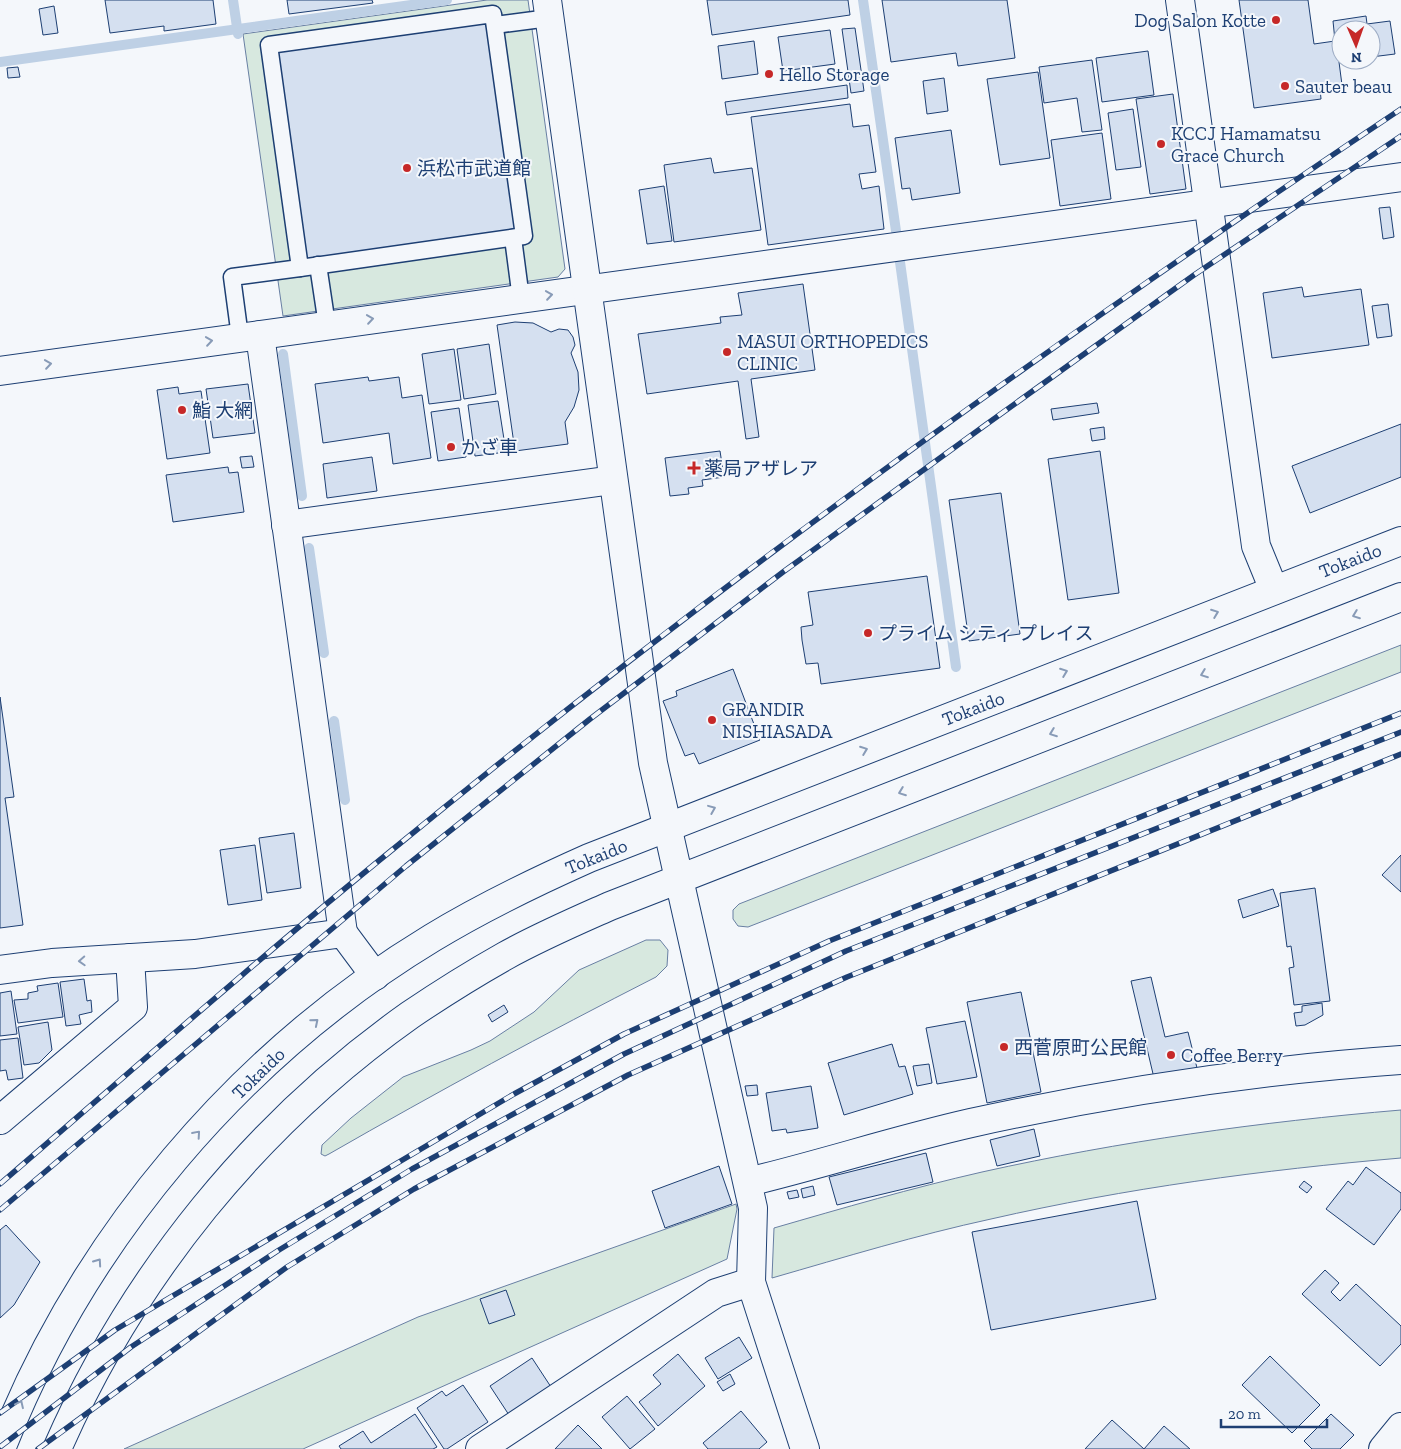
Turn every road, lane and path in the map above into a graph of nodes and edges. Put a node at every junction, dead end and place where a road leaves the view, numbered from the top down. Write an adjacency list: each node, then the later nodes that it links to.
1 (1180, 0): 5 (main road)
2 (548, 9): 3 (lane); 9 (main road)
3 (495, 26): 6 (lane); 8 (lane)
4 (1401, 177): 5 (main road)
5 (1208, 204): 9 (main road); 17 (main road)
6 (513, 238): 7 (lane); 10 (lane)
7 (318, 265): 8 (lane); 11 (lane)
8 (300, 268): 12 (lane)
9 (587, 289): 10 (main road, one-way to 9); 14 (main road)
10 (521, 299): 11 (main road, one-way to 10)
11 (327, 325): 12 (main road)
12 (250, 336): 13 (main road, one-way to 12); 15 (main road)
13 (0, 371)
14 (613, 480): 15 (main road); 19 (main road)
15 (286, 525): 21 (main road)
16 (1401, 540): 17 (main road, Tokaido)
17 (1274, 590): 19 (main road, Tokaido, one-way to 17)
18 (1401, 597): 20 (main road, one-way to 20)
19 (667, 827): 20 (main road); 24 (main road, Tokaido)
20 (679, 879): 27 (main road); 31 (main road)
21 (343, 933): 22 (main road); 24 (main road)
22 (130, 958): 23 (main road, one-way to 23); 26 (main road)
23 (0, 970)
24 (375, 976): 30 (main road, Tokaido, one-way to 24)
25 (1401, 1060): 27 (main road)
26 (0, 1120)
27 (748, 1182): 28 (main road)
28 (751, 1282): 32 (main road); 33 (main road)
29 (1401, 1427): 34 (main road)
30 (1, 1449)
31 (57, 1449)
32 (480, 1449)
33 (805, 1449)
34 (1383, 1449)

